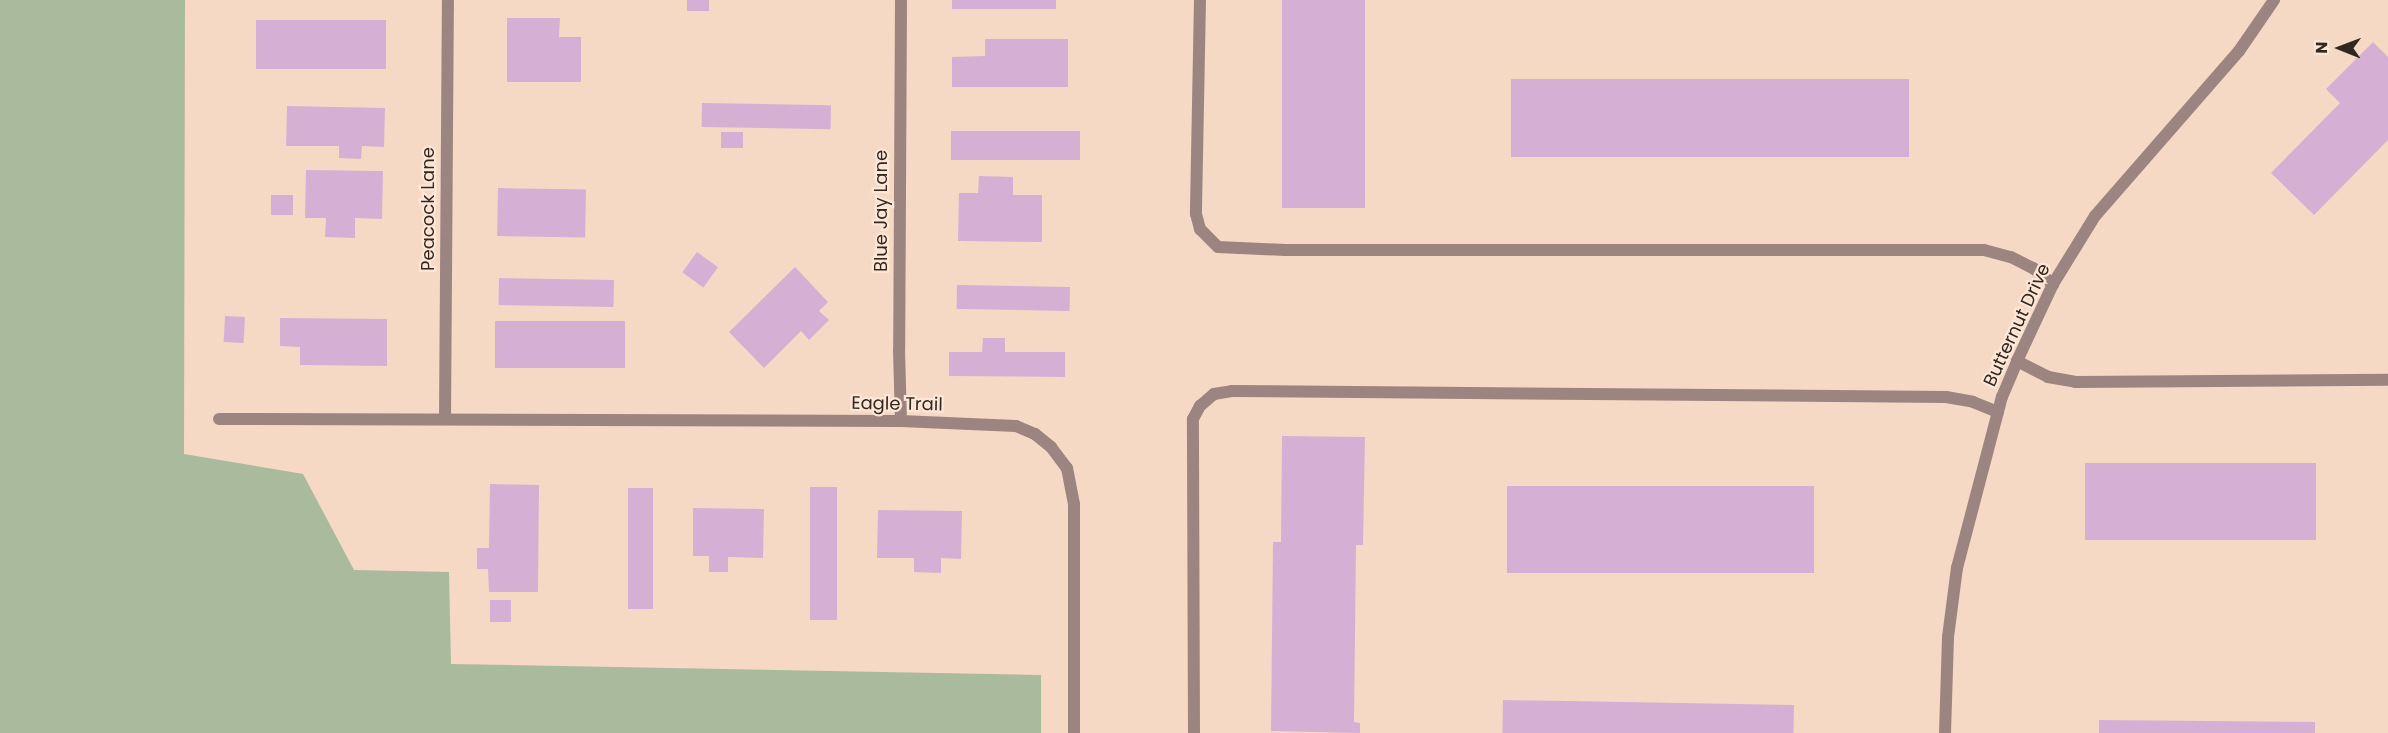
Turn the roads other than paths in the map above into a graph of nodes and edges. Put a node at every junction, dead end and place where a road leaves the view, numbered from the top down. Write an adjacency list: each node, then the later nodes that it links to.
1 (448, 0): 10 (street, Peacock Lane)
2 (901, 0): 11 (street, Blue Jay Lane)
3 (1200, 0): 5 (street)
4 (2274, 0): 5 (street, Butternut Drive)
5 (2053, 284): 6 (street, Butternut Drive)
6 (2017, 361): 7 (street); 8 (street, Butternut Drive)
7 (2388, 380)
8 (1998, 412): 13 (street); 14 (street, Butternut Drive)
9 (219, 419): 10 (street, Eagle Trail)
10 (445, 419): 11 (street, Eagle Trail)
11 (901, 421): 12 (street, Eagle Trail)
12 (1074, 733)
13 (1194, 733)
14 (1945, 733)

